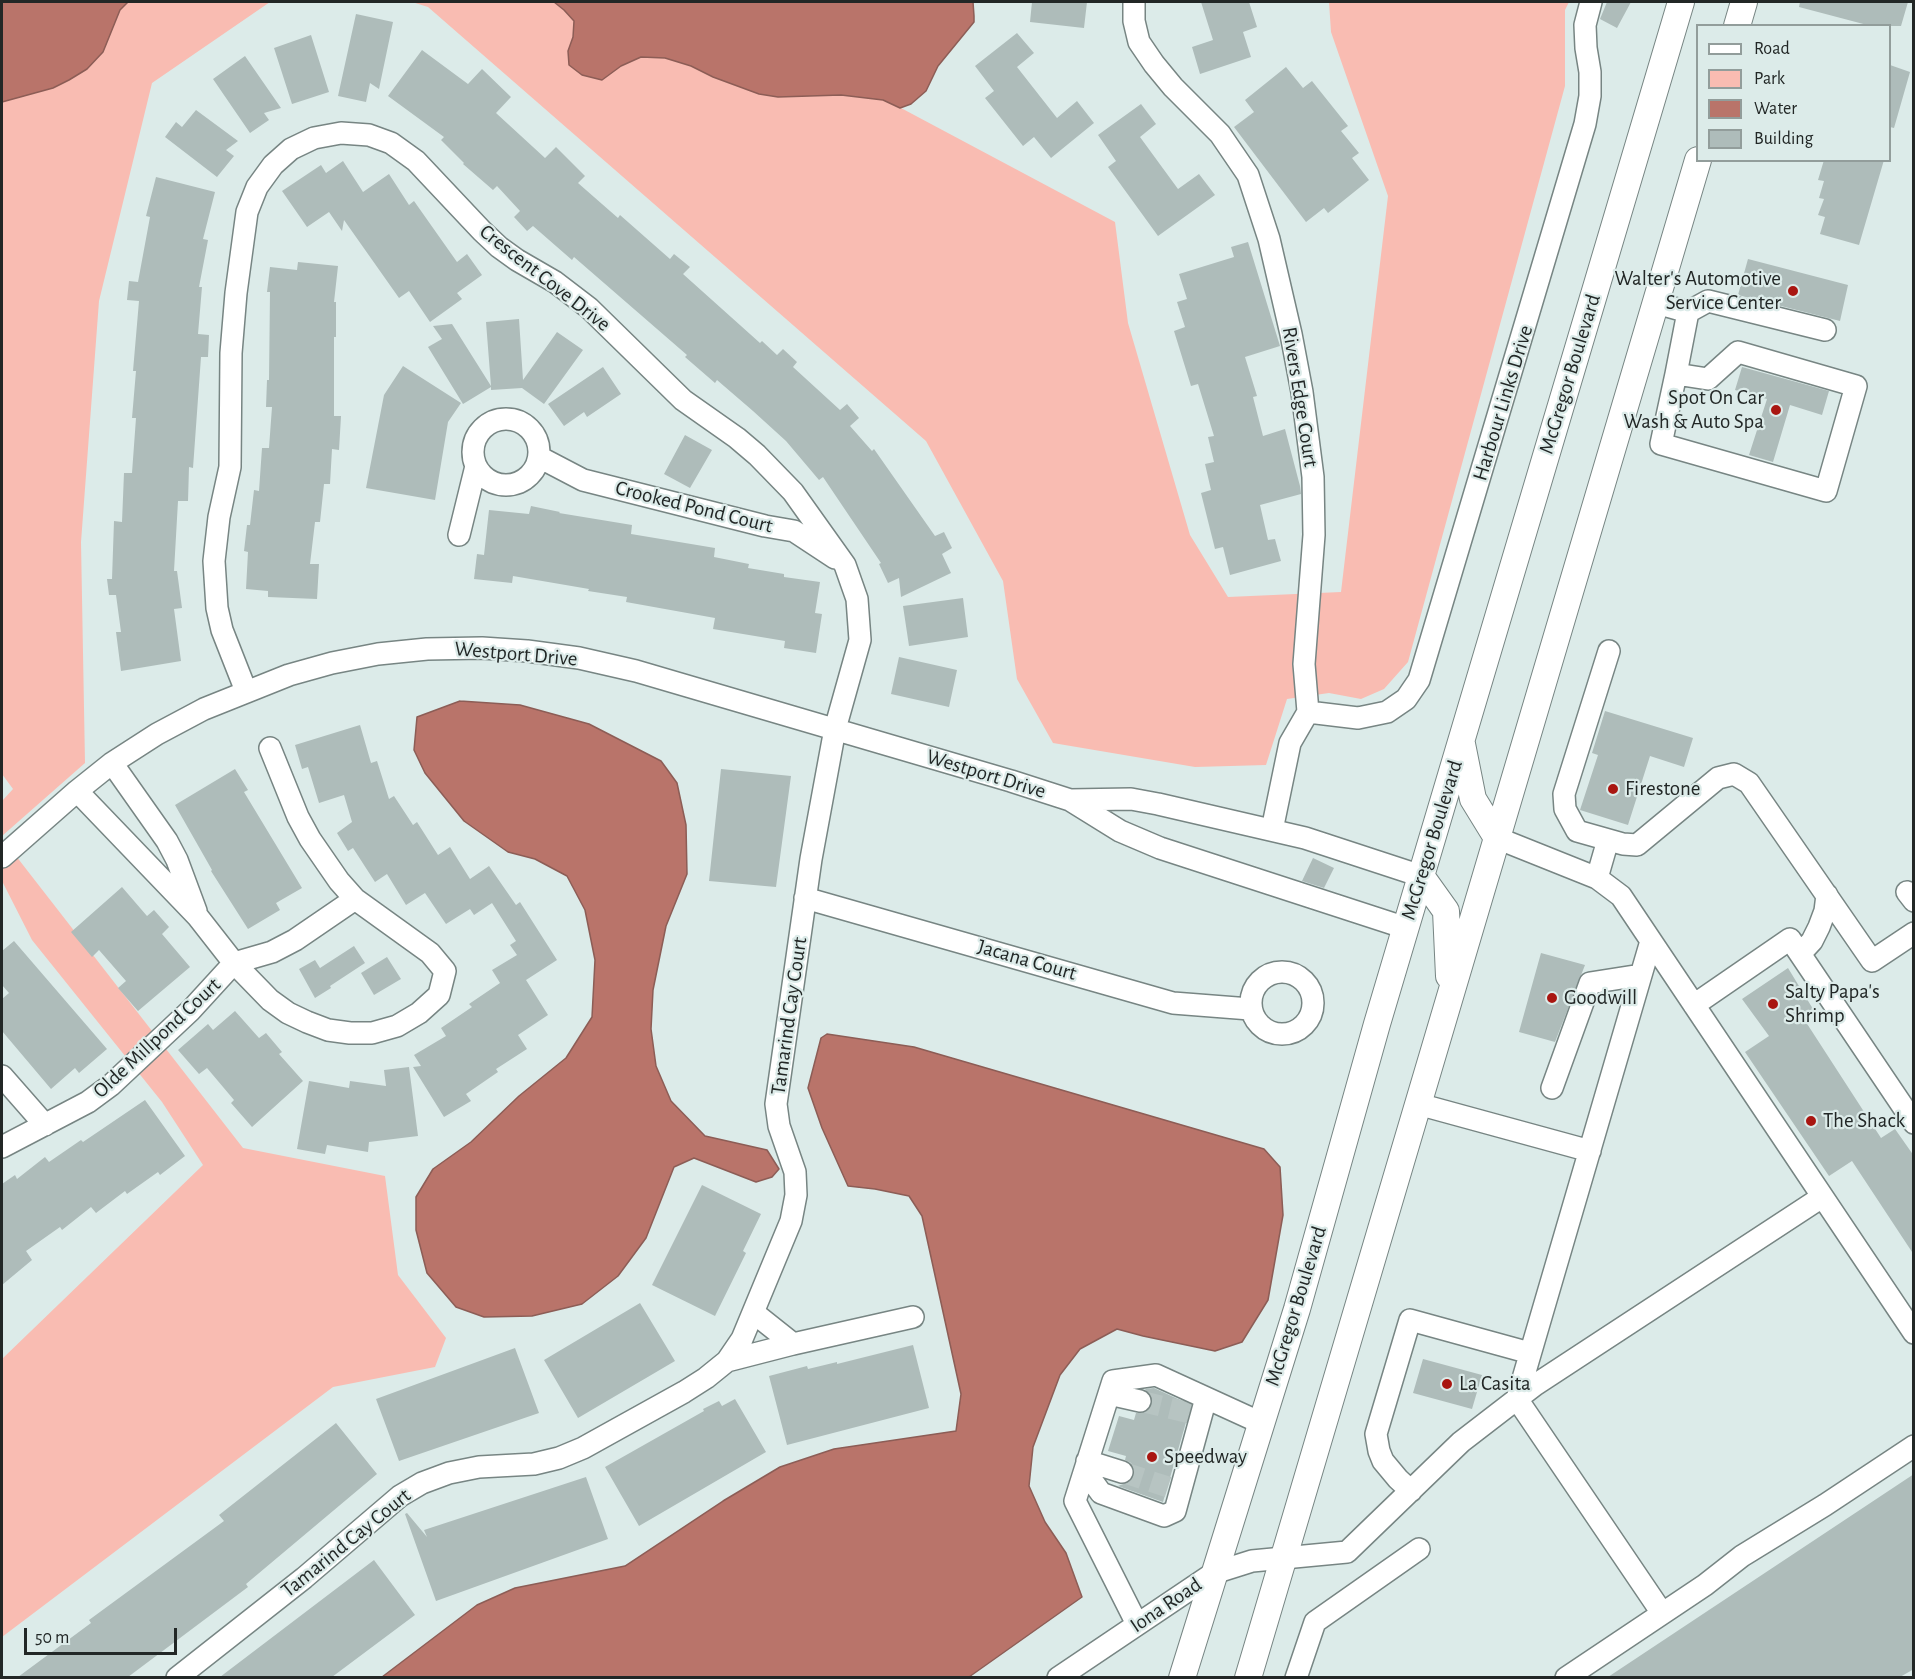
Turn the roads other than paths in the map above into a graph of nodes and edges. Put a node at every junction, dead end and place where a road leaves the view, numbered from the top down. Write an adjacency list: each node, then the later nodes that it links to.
1 (1134, 2): 17 (street, Rivers Edge Court)
2 (1591, 2): 17 (street, Harbour Links Drive)
3 (1681, 2): 19 (main road, McGregor Boulevard)
4 (1744, 2): 5 (main road)
5 (1738, 24)
6 (1697, 162): 7 (main road)
7 (1656, 303): 8 (street); 25 (main road)
8 (1688, 312): 9 (street); 10 (street)
9 (1825, 330)
10 (1676, 374): 10 (street)
11 (539, 457): 12 (street); 12 (street); 14 (street, Crooked Pond Court)
12 (476, 466): 13 (street)
13 (459, 534)
14 (845, 565): 16 (street, Crescent Cove Drive); 18 (street, Crescent Cove Drive)
15 (1610, 651): 26 (street)
16 (246, 691): 18 (street, Westport Drive); 21 (street, Westport Drive)
17 (1308, 712): 24 (street)
18 (835, 729): 23 (street, Westport Drive); 31 (street, Tamarind Cay Court)
19 (1462, 741): 25 (main road); 28 (main road, McGregor Boulevard)
20 (270, 748): 32 (street, Olde Millpond Court)
21 (112, 763): 22 (street, Westport Drive); 33 (street, Olde Millpond Court)
22 (77, 790): 27 (street, Westport Drive); 33 (street, Olde Millpond Court)
23 (1070, 800): 24 (street, Westport Drive); 34 (street, Westport Drive)
24 (1272, 830): 28 (street, Westport Drive)
25 (1497, 838): 29 (street); 40 (main road)
26 (1608, 840): 29 (street); 30 (street)
27 (2, 857)
28 (1421, 876): 34 (main road, McGregor Boulevard); 40 (main road)
29 (1598, 878): 36 (street)
30 (1827, 895): 35 (street); 37 (street)
31 (805, 898): 42 (street, Jacana Court); 51 (street, Tamarind Cay Court)
32 (355, 899): 38 (street, Olde Millpond Court); 38 (street, Olde Millpond Court)
33 (198, 917): 38 (street, Olde Millpond Court)
34 (1406, 928): 61 (main road, McGregor Boulevard)
35 (1914, 933)
36 (1651, 941): 39 (street); 41 (street)
37 (1800, 954): 41 (street); 46 (street)
38 (234, 963): 47 (street, Olde Millpond Court)
39 (1641, 975): 44 (street); 49 (street)
40 (1450, 998): 45 (main road)
41 (1694, 1005): 50 (street)
42 (1250, 1009)
43 (2, 1076): 47 (street)
44 (1552, 1088)
45 (1418, 1104): 49 (street); 67 (main road)
46 (1914, 1123)
47 (45, 1125): 48 (street, Olde Millpond Court)
48 (2, 1147)
49 (1590, 1150): 55 (street)
50 (1822, 1197): 53 (street); 58 (street, Iona Road)
51 (754, 1313): 54 (street); 56 (street, Tamarind Cay Court)
52 (913, 1317): 54 (street, Tamarind Cay Court)
53 (1914, 1333)
54 (793, 1344): 56 (street, Tamarind Cay Court)
55 (1530, 1353): 58 (street); 65 (street)
56 (727, 1360): 71 (street, Tamarind Cay Court)
57 (1109, 1394): 59 (street); 60 (street); 63 (street)
58 (1517, 1399): 65 (street, Iona Road); 69 (street)
59 (1140, 1401)
60 (1199, 1409): 61 (street); 63 (street)
61 (1261, 1423): 68 (main road, McGregor Boulevard)
62 (1914, 1446): 69 (street)
63 (1086, 1466): 64 (street); 70 (street)
64 (1122, 1472)
65 (1411, 1491): 67 (street, Iona Road)
66 (1419, 1549): 75 (street)
67 (1284, 1558): 68 (street, Iona Road); 74 (main road)
68 (1214, 1572): 70 (street, Iona Road); 73 (main road, McGregor Boulevard)
69 (1662, 1613): 76 (street)
70 (1137, 1624): 72 (street, Iona Road)
71 (177, 1677)
72 (1058, 1677)
73 (1182, 1677)
74 (1248, 1677)
75 (1296, 1677)
76 (1566, 1677)

